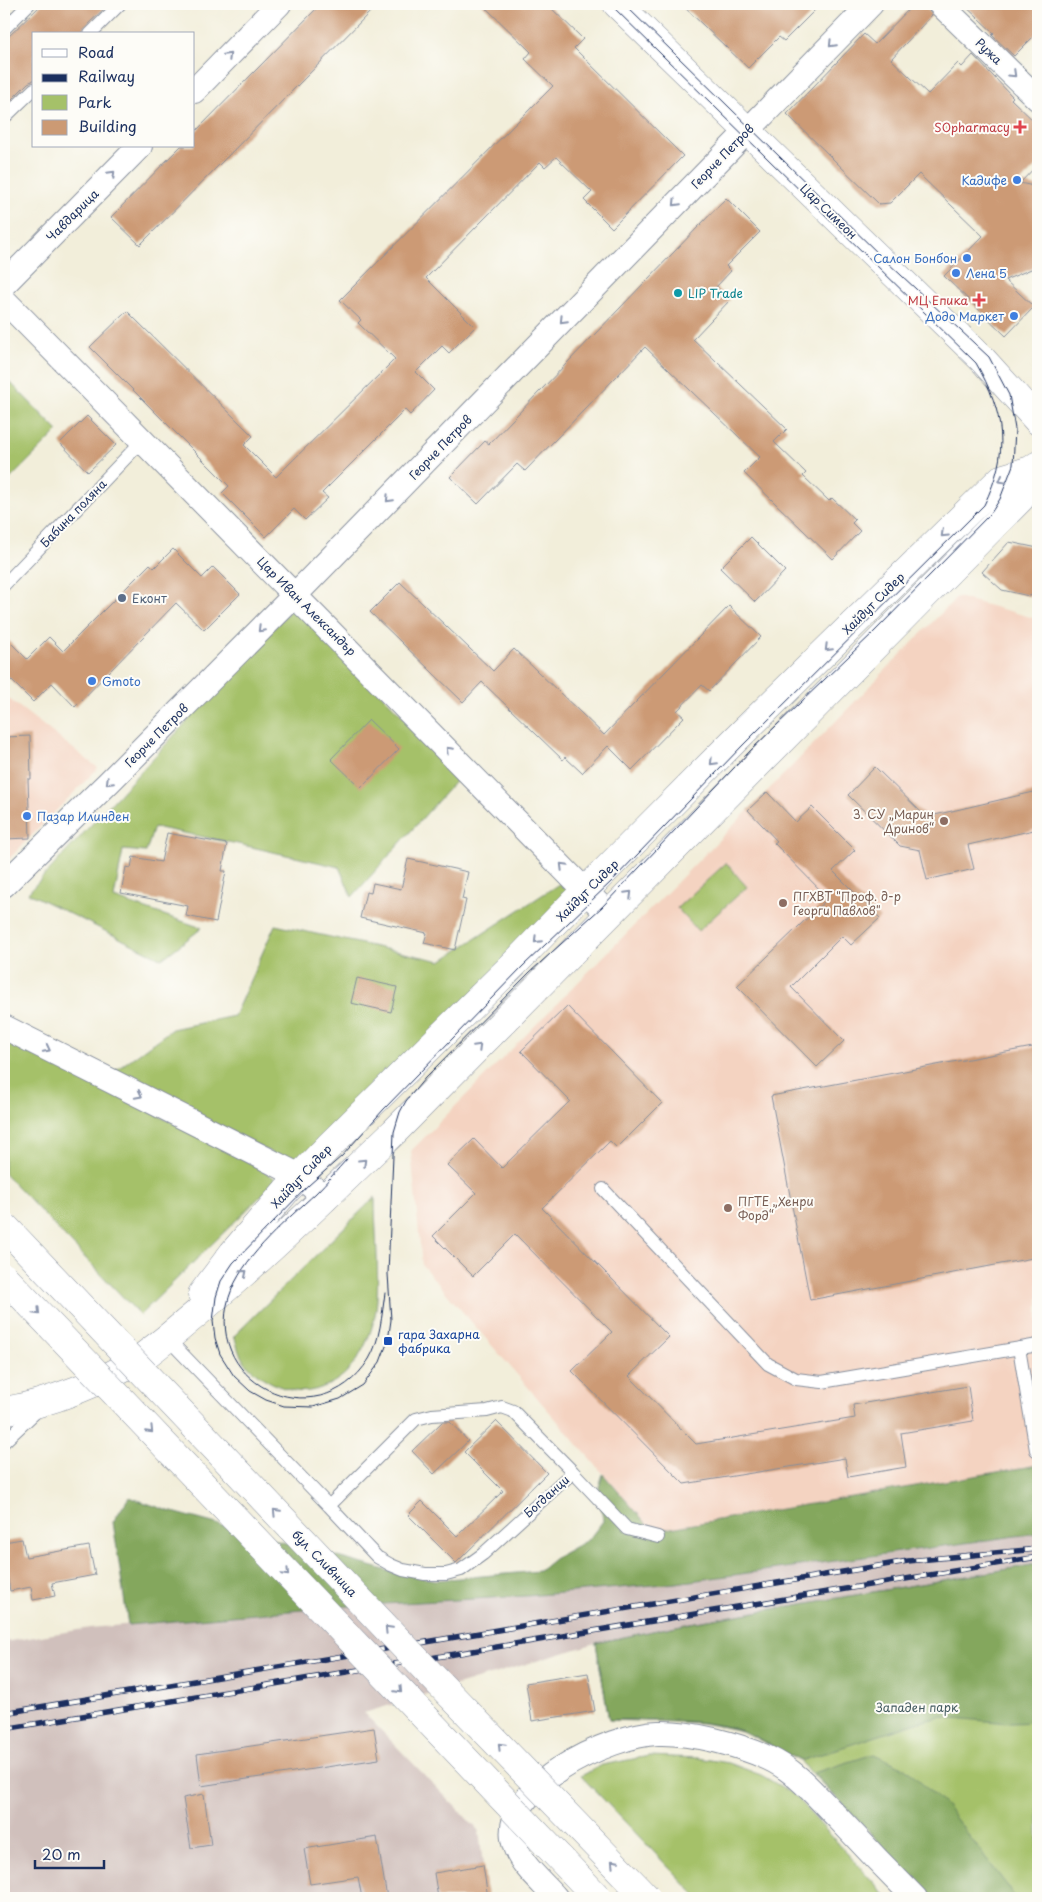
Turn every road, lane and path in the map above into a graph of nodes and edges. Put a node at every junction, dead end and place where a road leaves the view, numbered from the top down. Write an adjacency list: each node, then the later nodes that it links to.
1 (29, 4): 7 (lane)
2 (120, 4): 8 (lane)
3 (279, 4): 9 (street, one-way to 3)
4 (617, 4): 13 (street, Цар Симеон)
5 (871, 4): 13 (street, Георче Петров, one-way to 13)
6 (940, 4): 11 (street, Ружа, one-way to 11)
7 (4, 29)
8 (92, 32)
9 (195, 90)
10 (32, 91): 12 (lane)
11 (1038, 99)
12 (4, 118)
13 (747, 131): 17 (street, Цар Симеон); 21 (street, Георче Петров, one-way to 21)
14 (138, 148): 15 (street, Чавдарица, one-way to 14)
15 (4, 284)
16 (4, 300): 18 (street, Цар Иван Александър)
17 (1038, 421)
18 (143, 440): 20 (lane, Бабина поляна); 21 (street, Цар Иван Александър)
19 (1035, 468): 23 (street, Хайдут Сидер, one-way to 23); 24 (street, Хайдут Сидер, one-way to 19)
20 (4, 586)
21 (295, 595): 22 (street, Георче Петров, one-way to 22); 23 (street, Цар Иван Александър, one-way to 21)
22 (4, 885)
23 (586, 890): 24 (street, Цар Иван Александър); 26 (street, Хайдут Сидер, one-way to 26)
24 (608, 914): 28 (street, Хайдут Сидер, one-way to 24)
25 (4, 1027): 26 (street, one-way to 26)
26 (300, 1176): 28 (street); 31 (street, Хайдут Сидер)
27 (603, 1189): 33 (lane)
28 (326, 1199): 31 (street, Хайдут Сидер, one-way to 28)
29 (4, 1226): 43 (street, бул. Сливница, one-way to 29, bridge)
30 (4, 1277): 42 (street, one-way to 42, bridge)
31 (167, 1338): 34 (street, Хайдут Сидер); 39 (lane, Богданци)
32 (1038, 1345): 33 (lane)
33 (1019, 1348): 37 (lane)
34 (47, 1401): 35 (street, Хайдут Сидер); 36 (lane)
35 (4, 1412)
36 (4, 1442)
37 (1036, 1450)
38 (573, 1472): 39 (lane, Богданци); 39 (lane); 40 (lane, Богданци)
39 (329, 1506)
40 (658, 1537)
41 (556, 1898): 44 (street)
42 (598, 1898)
43 (647, 1898)
44 (915, 1898)

